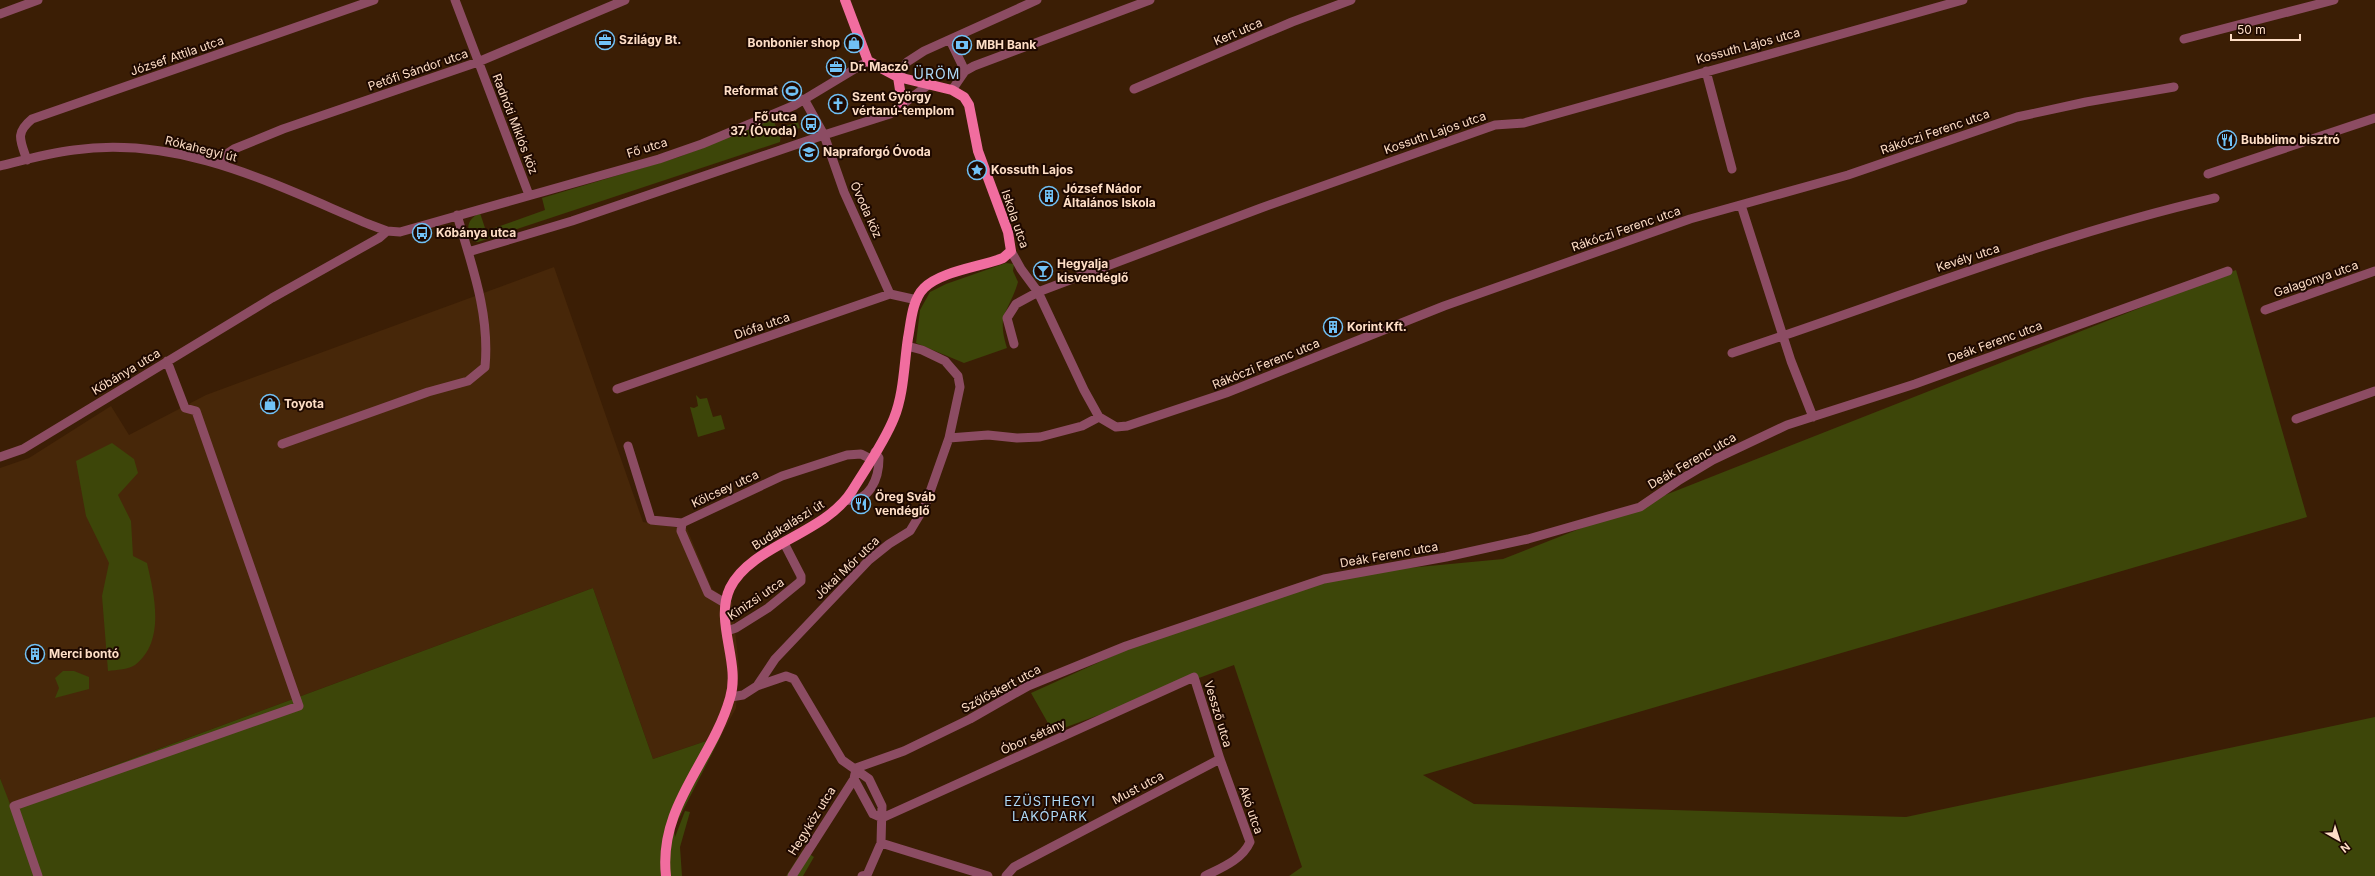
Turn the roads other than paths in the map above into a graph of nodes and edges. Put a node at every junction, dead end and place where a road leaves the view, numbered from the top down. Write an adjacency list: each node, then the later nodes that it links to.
1 (38, 0): 11 (street)
2 (374, 0): 27 (street, József Attila utca)
3 (455, 0): 15 (street, Radnóti Miklós köz)
4 (625, 0): 15 (street, Petőfi Sándor utca)
5 (845, 0): 14 (main road)
6 (1037, 0): 12 (street)
7 (1150, 0): 16 (street)
8 (1351, 0): 21 (street, Kert utca)
9 (1963, 0): 17 (street, Kossuth Lajos utca)
10 (2334, 0): 13 (street)
11 (0, 14)
12 (950, 40): 16 (street); 18 (street)
13 (2184, 40)
14 (868, 61): 18 (main road); 23 (street, Fő utca)
15 (478, 62): 28 (street, Petőfi Sándor utca); 32 (street, Radnóti Miklós köz)
16 (965, 71): 22 (street)
17 (1706, 71): 30 (street); 41 (street, Kossuth Lajos utca)
18 (898, 77): 19 (main road); 24 (main road)
19 (928, 85): 22 (main road); 24 (street)
20 (2174, 87): 34 (street, Rákóczi Ferenc utca)
21 (1134, 89)
22 (952, 90): 37 (main road, Iskola utca)
23 (804, 99): 26 (street, Óvoda köz); 32 (street, Fő utca)
24 (902, 103): 26 (street)
25 (2375, 118): 31 (street)
26 (824, 135): 38 (street); 42 (street, Óvoda köz)
27 (26, 160): 28 (street, Rókahegyi út); 29 (street, Rókahegyi út)
28 (223, 164): 36 (street, Rókahegyi út)
29 (0, 166)
30 (1732, 169)
31 (2208, 174)
32 (529, 195): 35 (street, Fő utca)
33 (2215, 198): 45 (street, Kevély utca)
34 (1741, 205): 45 (street); 52 (street, Rákóczi Ferenc utca)
35 (457, 215): 36 (street, Fő utca); 38 (street)
36 (387, 231): 49 (street, Kőbánya utca)
37 (1011, 251): 41 (street, Iskola utca); 43 (main road, Budakalászi út)
38 (468, 252): 56 (street)
39 (2228, 271): 53 (street, Deák Ferenc utca)
40 (2375, 271): 44 (street, Galagonya utca)
41 (1038, 292): 46 (street, Kossuth Lajos utca); 52 (street, Iskola utca)
42 (890, 294): 43 (street); 50 (street, Diófa utca)
43 (917, 300): 47 (main road, Budakalászi út)
44 (2265, 310)
45 (1783, 336): 48 (street, Kevély utca); 53 (street)
46 (1014, 344)
47 (907, 346): 55 (street, Jókai Mór utca); 58 (main road, Budakalászi út)
48 (1732, 353)
49 (167, 361): 59 (street, Kőbánya utca); 74 (street)
50 (616, 389)
51 (2375, 391): 54 (street)
52 (1099, 416): 55 (street)
53 (1813, 417): 65 (street, Deák Ferenc utca)
54 (2296, 419)
55 (948, 438): 67 (street, Jókai Mór utca)
56 (282, 444)
57 (628, 446): 61 (street)
58 (873, 455): 60 (main road, Budakalászi út); 60 (street); 61 (street, Kölcsey utca)
59 (0, 457)
60 (845, 500): 62 (main road, Budakalászi út)
61 (682, 523): 63 (street, Kölcsey utca)
62 (784, 543): 63 (main road, Budakalászi út); 64 (street, Kinizsi utca)
63 (725, 603): 64 (main road, Budakalászi út)
64 (727, 631): 68 (main road, Budakalászi út)
65 (1158, 635): 70 (street, Szőlőskert utca)
66 (1194, 677): 69 (street, Vessző utca); 72 (street, Óbor sétány)
67 (757, 686): 68 (street); 70 (street)
68 (731, 697): 75 (main road, Budakalászi út)
69 (1220, 759): 79 (street, Must utca); 80 (street, Akó utca)
70 (856, 768): 71 (street); 72 (street)
71 (854, 779): 72 (street); 76 (street, Hegyköz utca)
72 (882, 818): 73 (street)
73 (881, 843): 77 (street); 78 (street)
74 (38, 876)
75 (666, 876)
76 (792, 876)
77 (865, 876)
78 (988, 876)
79 (1006, 876)
80 (1205, 876)

